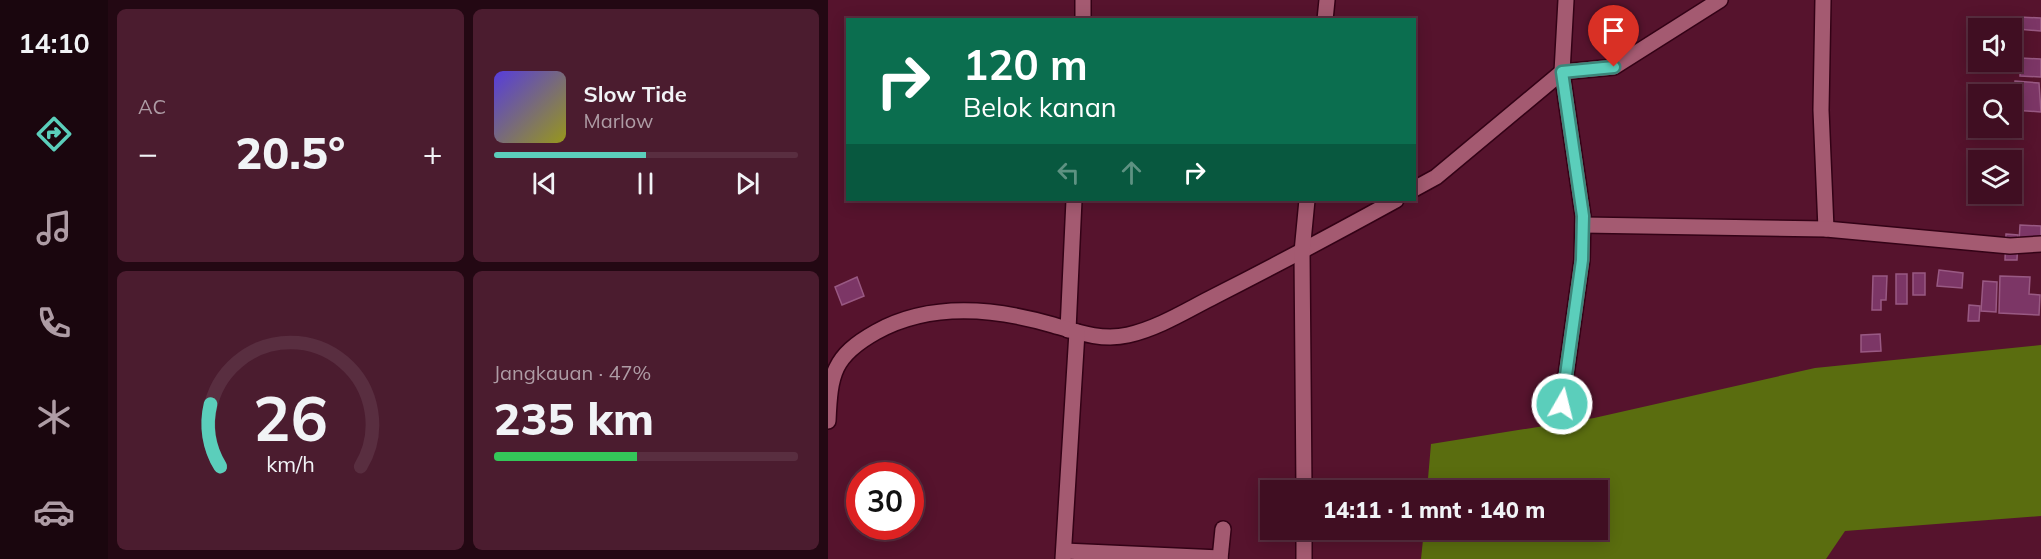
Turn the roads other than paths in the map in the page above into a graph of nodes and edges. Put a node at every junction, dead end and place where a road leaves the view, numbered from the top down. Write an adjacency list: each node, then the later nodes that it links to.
1 (1083, 0): 6 (street)
2 (1327, 0): 7 (street)
3 (1566, 0): 8 (street)
4 (1719, 0): 8 (street)
5 (1823, 0): 14 (street)
6 (1083, 18)
7 (1325, 18)
8 (1562, 72): 9 (street); 13 (street)
9 (1416, 188)
10 (1074, 201): 17 (street)
11 (1307, 201): 16 (street)
12 (1394, 201): 16 (street)
13 (1583, 225): 14 (street); 19 (street)
14 (1826, 229): 15 (street)
15 (2041, 244)
16 (1302, 252): 17 (street); 21 (street)
17 (1072, 331): 18 (street); 24 (street)
18 (831, 371): 20 (street)
19 (1562, 404)
20 (828, 421)
21 (1304, 480)
22 (1223, 529): 25 (street)
23 (1304, 540): 26 (street)
24 (1064, 555): 25 (street)
25 (1220, 558)
26 (1304, 559)

